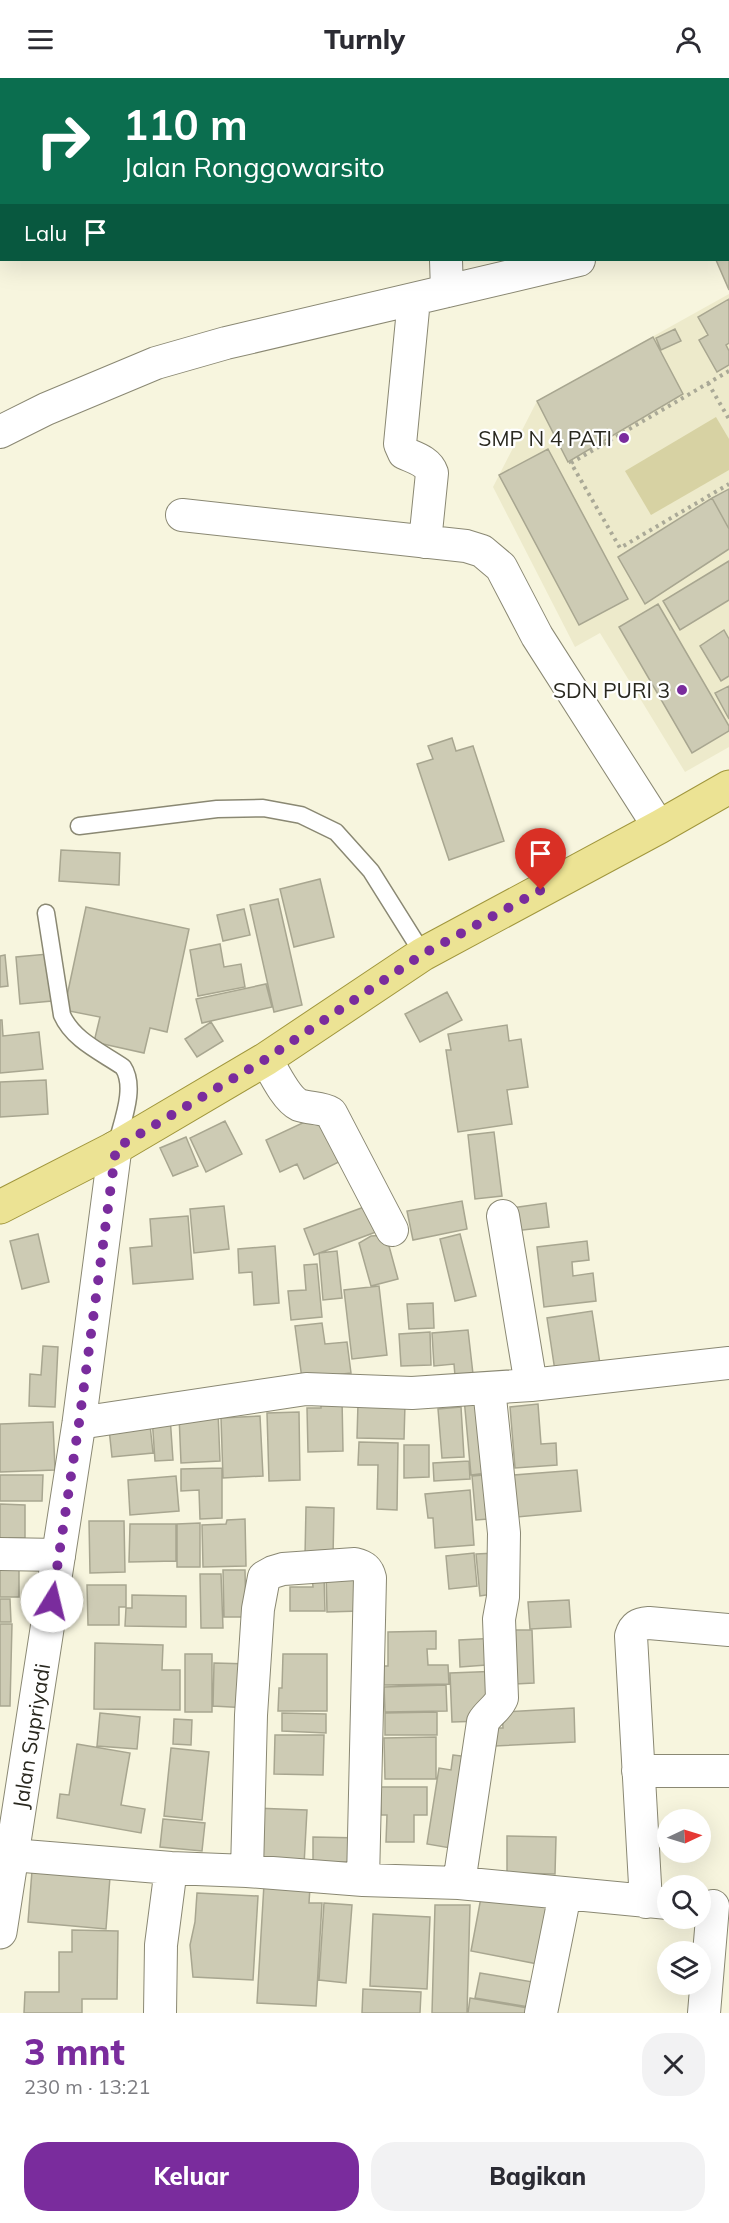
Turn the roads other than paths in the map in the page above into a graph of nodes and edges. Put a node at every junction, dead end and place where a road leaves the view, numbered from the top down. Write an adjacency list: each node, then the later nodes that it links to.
1 (446, 261): 3 (street)
2 (575, 261): 3 (street)
3 (447, 291): 4 (street)
4 (414, 299): 5 (street); 7 (street)
5 (0, 432)
6 (182, 515): 7 (street)
7 (425, 542): 10 (street)
8 (729, 787): 10 (main road)
9 (79, 826): 12 (lane)
10 (659, 827): 12 (main road)
11 (46, 913): 14 (lane)
12 (423, 954): 13 (main road)
13 (266, 1059): 14 (main road); 17 (street)
14 (116, 1148): 15 (main road); 21 (street, Jalan Supriyadi)
15 (6, 1204)
16 (503, 1216): 19 (street)
17 (392, 1230)
18 (729, 1363): 19 (street)
19 (531, 1385): 20 (street)
20 (489, 1388): 21 (street); 32 (street)
21 (79, 1423): 23 (street, Jalan Supriyadi)
22 (0, 1554): 23 (street)
23 (59, 1555): 27 (street, Jalan Supriyadi)
24 (729, 1630): 25 (street)
25 (638, 1771): 26 (street); 34 (street)
26 (729, 1771)
27 (10, 1808): 28 (street, Jalan Supriyadi)
28 (12, 1855): 29 (street); 36 (street, Jalan Supriyadi)
29 (171, 1868): 30 (street); 37 (street)
30 (247, 1871): 31 (street); 31 (street)
31 (363, 1880): 32 (street)
32 (459, 1883): 33 (street)
33 (565, 1894): 34 (street); 38 (street)
34 (657, 1903)
35 (714, 1906): 39 (street)
36 (0, 1932)
37 (160, 2013)
38 (541, 2013)
39 (704, 2013)

